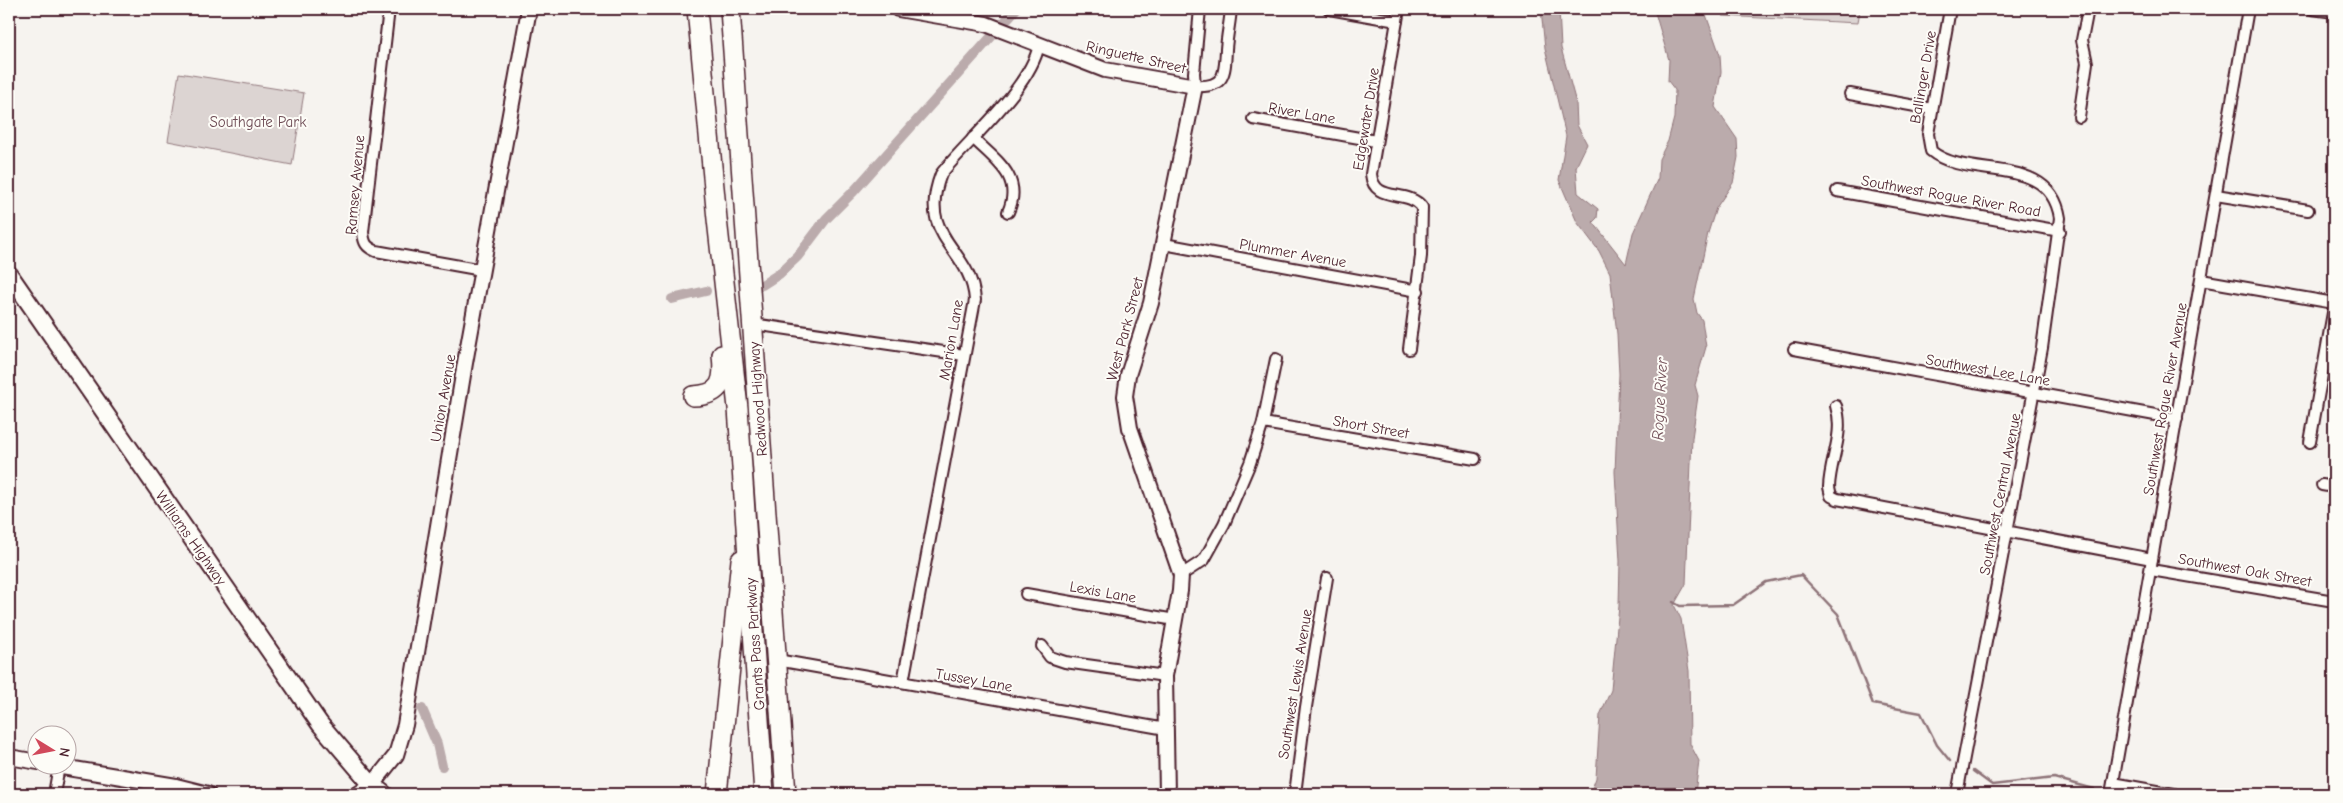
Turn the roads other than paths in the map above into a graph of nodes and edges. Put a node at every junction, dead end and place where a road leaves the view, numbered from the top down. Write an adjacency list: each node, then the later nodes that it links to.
1 (389, 9): 32 (street, Ramsey Avenue)
2 (529, 9): 32 (street, Union Avenue)
3 (696, 9): 29 (highway, Redwood Highway)
4 (730, 9): 38 (highway, Redwood Highway)
5 (898, 9): 16 (street, Ringuette Street)
6 (1200, 9): 17 (street)
7 (1231, 9): 17 (street)
8 (1329, 9): 15 (street)
9 (1399, 9): 15 (street, Edgewater Drive)
10 (1950, 9): 19 (street, Ballinger Drive)
11 (2088, 9): 20 (street)
12 (2248, 9): 25 (street, Southwest Rogue River Avenue)
13 (2312, 9): 14 (street)
14 (2334, 12)
15 (1396, 21): 23 (street, Edgewater Drive)
16 (1039, 45): 17 (street, Ringuette Street); 22 (street, Marion Lane)
17 (1195, 86): 31 (street, West Park Street)
18 (1850, 94): 19 (street)
19 (1932, 109): 26 (street, Ballinger Drive)
20 (2079, 117)
21 (1253, 119): 23 (street, River Lane)
22 (973, 138): 28 (street); 41 (street, Marion Lane)
23 (1376, 141): 35 (street, Edgewater Drive)
24 (1837, 191): 30 (street, Southwest Rogue River Road)
25 (2216, 194): 27 (street); 34 (street, Southwest Rogue River Avenue)
26 (2054, 198): 30 (street, Southwest Central Avenue)
27 (2308, 210)
28 (1008, 212)
29 (717, 219): 44 (highway); 52 (highway, Redwood Highway)
30 (2060, 231): 43 (street, Southwest Central Avenue)
31 (1164, 244): 35 (street, Plummer Avenue); 55 (street, West Park Street)
32 (482, 270): 70 (street, Union Avenue)
33 (9, 274): 70 (main road, Williams Highway)
34 (2201, 280): 36 (street); 46 (street, Southwest Rogue River Avenue)
35 (1418, 291): 39 (street, Edgewater Drive)
36 (2334, 303)
37 (2334, 307): 48 (street)
38 (752, 324): 41 (street); 61 (highway, Redwood Highway)
39 (1408, 349)
40 (1794, 349): 43 (street, Southwest Lee Lane)
41 (964, 355): 63 (street, Marion Lane)
42 (1276, 359): 47 (street)
43 (2034, 394): 46 (street, Southwest Lee Lane); 53 (street, Southwest Central Avenue)
44 (692, 396)
45 (1836, 406): 53 (street, Southwest Oak Street)
46 (2177, 419): 54 (street, Southwest Rogue River Avenue)
47 (1262, 424): 49 (street, Short Street); 55 (street)
48 (2310, 442)
49 (1475, 459)
50 (2322, 485): 51 (street)
51 (2334, 487)
52 (745, 494): 76 (highway); 77 (highway, Grants Pass Parkway)
53 (2009, 532): 54 (street, Southwest Oak Street); 80 (street, Southwest Central Avenue)
54 (2152, 564): 58 (street, Southwest Oak Street); 69 (street, Southwest Rogue River Avenue)
55 (1181, 575): 59 (street, West Park Street)
56 (1327, 578): 79 (street, Southwest Lewis Avenue)
57 (1026, 594): 59 (street, Lexis Lane)
58 (2334, 601)
59 (1175, 620): 62 (street, West Park Street)
60 (1042, 646): 62 (street)
61 (777, 660): 63 (street, Tussey Lane); 72 (highway, Redwood Highway)
62 (1165, 676): 64 (street, West Park Street)
63 (903, 682): 64 (street, Tussey Lane)
64 (1166, 729): 78 (street, West Park Street)
65 (9, 757): 66 (street)
66 (28, 760)
67 (78, 770): 71 (street)
68 (57, 776): 73 (street)
69 (2113, 783): 81 (street, Southwest Rogue River Avenue); 82 (street)
70 (378, 790): 75 (street, Union Avenue)
71 (191, 792): 74 (street)
72 (786, 793)
73 (54, 794)
74 (208, 794)
75 (358, 794)
76 (717, 794)
77 (764, 794)
78 (1167, 794)
79 (1294, 794)
80 (1957, 794)
81 (2111, 794)
82 (2174, 794)

